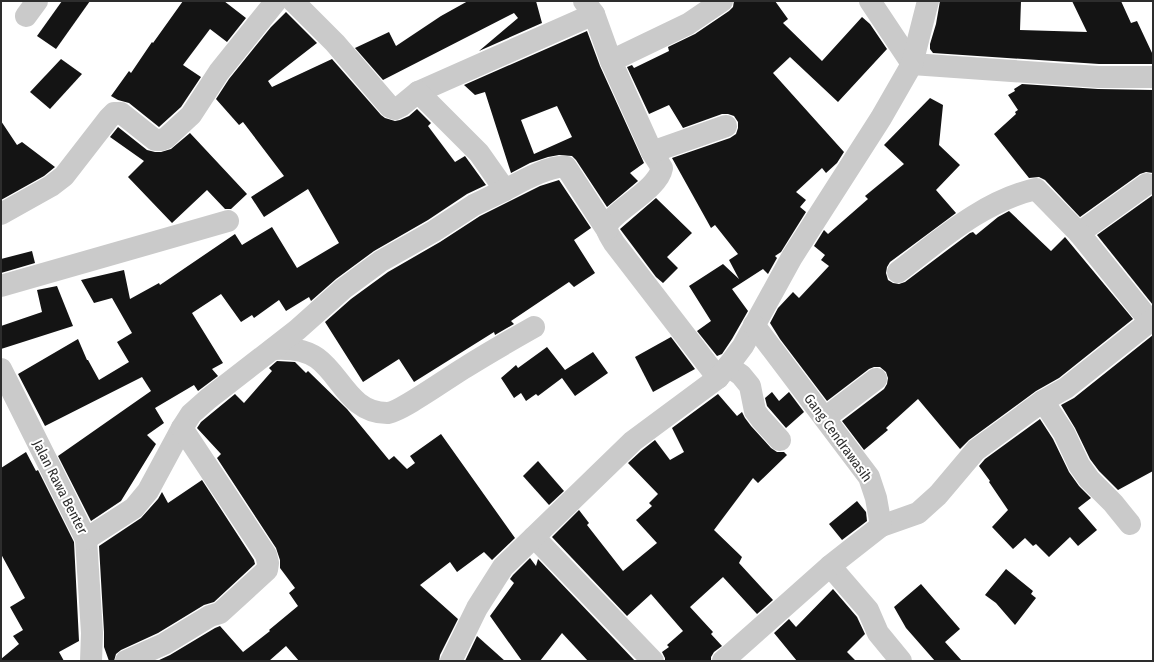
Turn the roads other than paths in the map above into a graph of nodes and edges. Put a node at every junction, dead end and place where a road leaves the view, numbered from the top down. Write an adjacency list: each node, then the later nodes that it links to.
1 (276, 1): 15 (street)
2 (293, 1): 10 (street)
3 (722, 1): 7 (street)
4 (870, 1): 8 (street)
5 (928, 1): 8 (street)
6 (589, 8): 7 (street); 10 (street)
7 (611, 61): 12 (street)
8 (912, 64): 9 (street); 22 (street)
9 (1153, 77)
10 (418, 92): 14 (street)
11 (726, 126): 12 (street)
12 (652, 152): 17 (street)
13 (1147, 184): 18 (street)
14 (505, 190): 17 (street); 24 (street)
15 (1, 214)
16 (228, 221): 20 (street)
17 (607, 230): 26 (street)
18 (1078, 233): 19 (street); 21 (street)
19 (898, 272)
20 (1, 286)
21 (1152, 320): 28 (street)
22 (754, 325): 26 (street); 29 (street, Gang Cendrawasih)
23 (534, 327): 24 (street)
24 (274, 349): 30 (street)
25 (1, 369): 35 (street, Jalan Rawa Benter)
26 (723, 372): 31 (street); 34 (street)
27 (876, 379): 29 (street)
28 (1043, 402): 32 (street); 33 (street)
29 (825, 418): 33 (street, Gang Cendrawasih)
30 (182, 428): 35 (street); 38 (street)
31 (780, 440)
32 (1130, 524)
33 (881, 526): 36 (street)
34 (534, 537): 39 (street); 40 (street)
35 (86, 539): 37 (street, Jalan Rawa Benter)
36 (830, 566): 41 (street); 42 (street)
37 (91, 661)
38 (126, 661)
39 (451, 661)
40 (652, 661)
41 (723, 661)
42 (901, 661)

